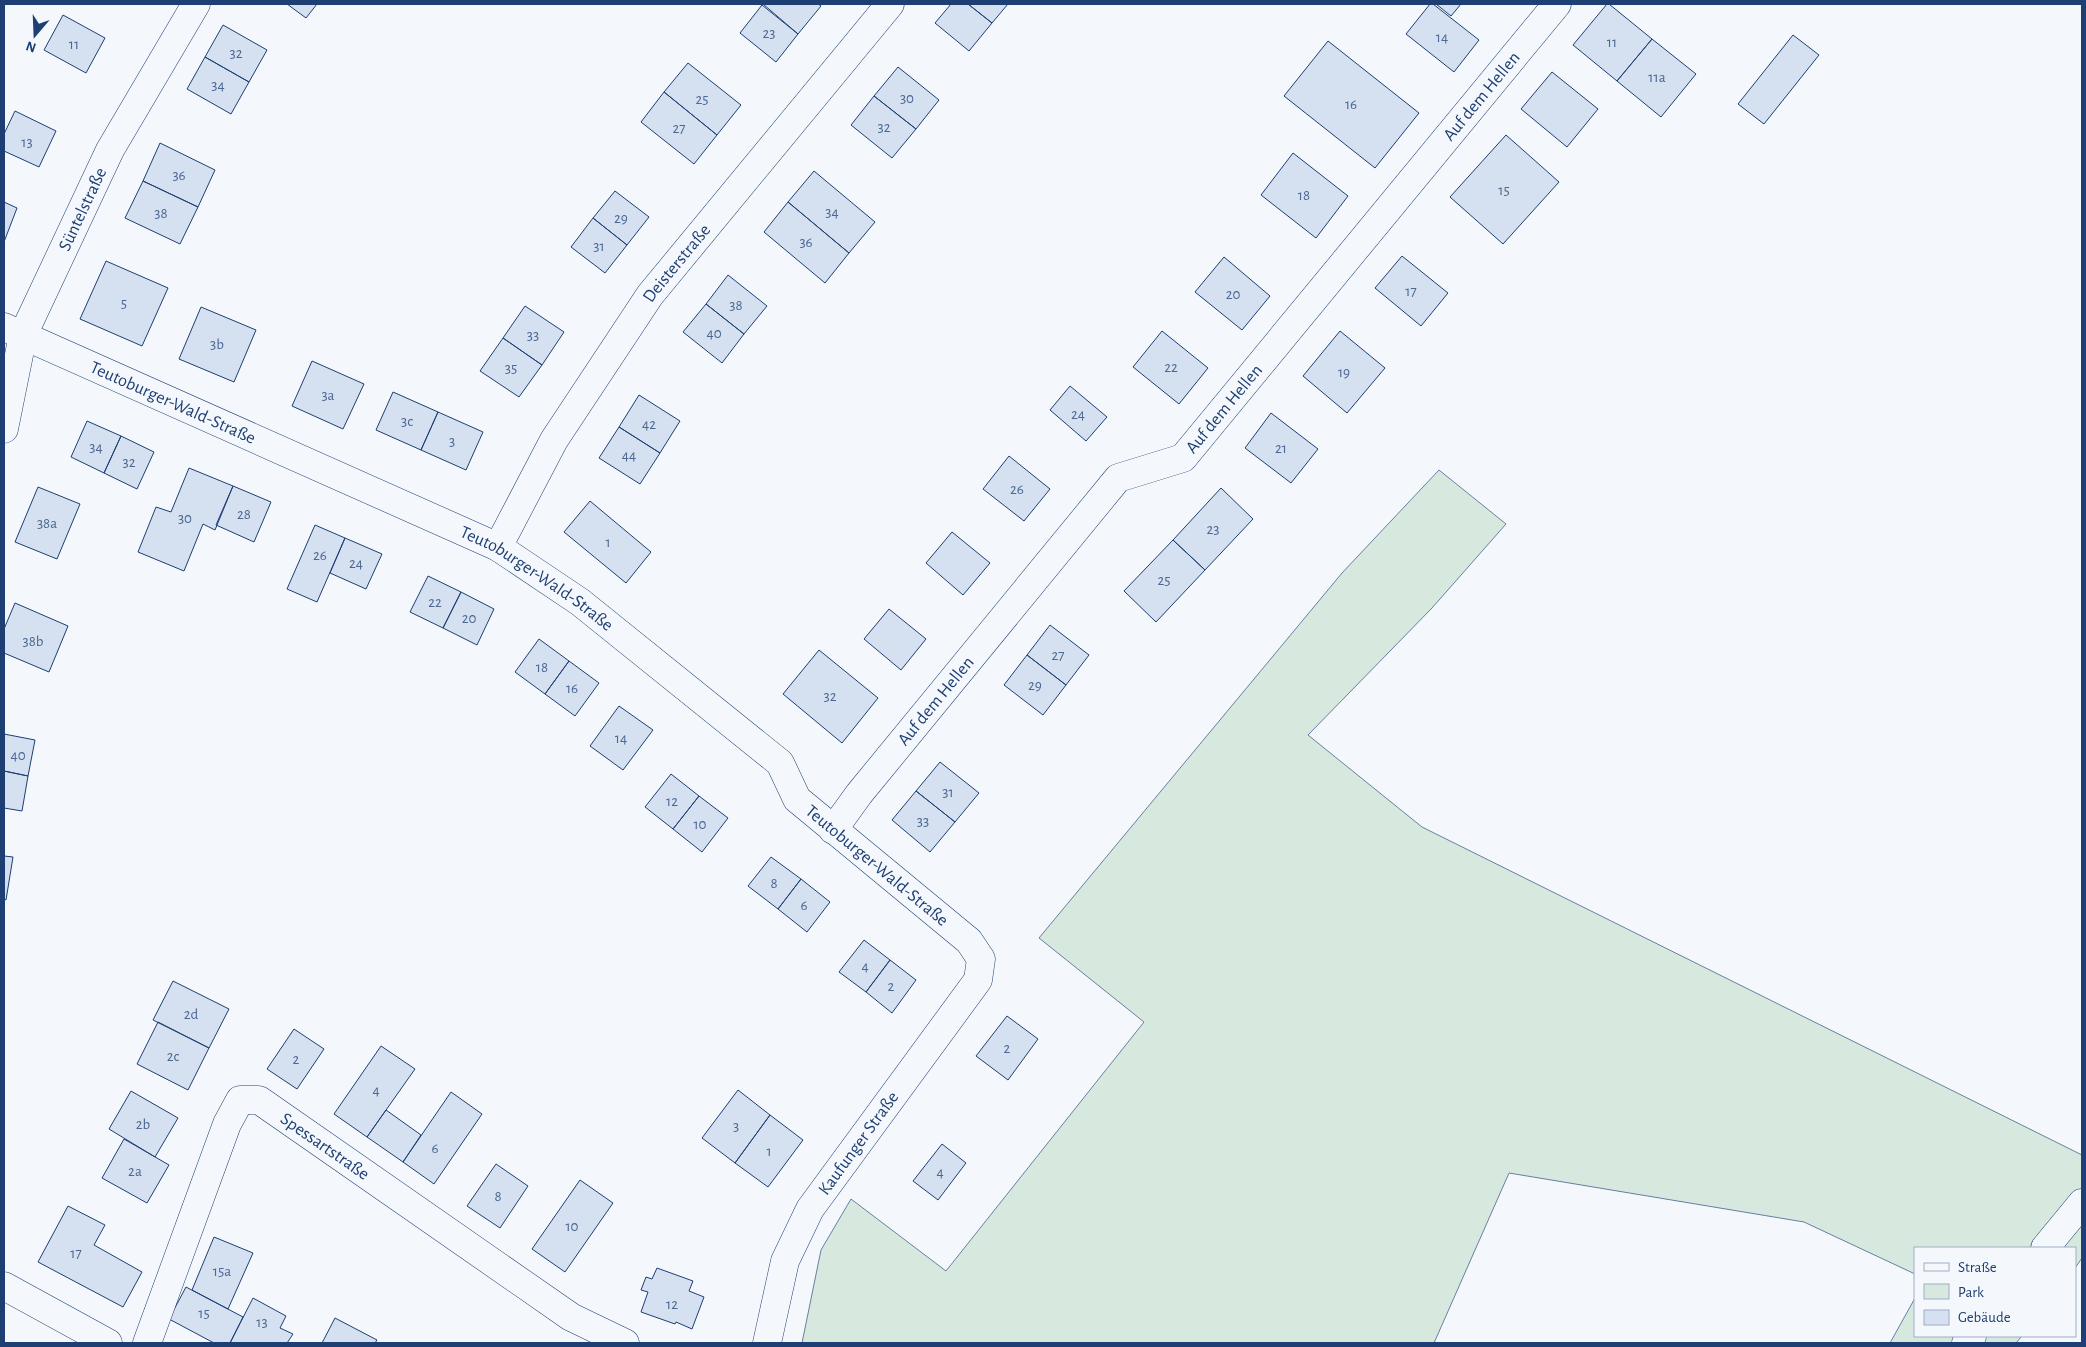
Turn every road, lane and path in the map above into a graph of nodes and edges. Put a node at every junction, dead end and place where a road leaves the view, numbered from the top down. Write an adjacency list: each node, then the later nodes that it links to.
1 (196, 4): 4 (street, Süntelstraße)
2 (890, 4): 6 (street, Deisterstraße)
3 (1557, 4): 7 (street, Auf dem Hellen)
4 (13, 331): 5 (street, Süntelstraße); 6 (street, Teutoburger-Wald-Straße)
5 (4, 429)
6 (498, 547): 7 (street, Teutoburger-Wald-Straße)
7 (833, 830): 8 (street, Teutoburger-Wald-Straße)
8 (981, 959): 15 (street, Kaufunger Straße)
9 (2082, 1203): 10 (street)
10 (2046, 1247)
11 (4, 1286): 12 (street)
12 (108, 1343)
13 (147, 1343): 14 (street, Spessartstraße)
14 (625, 1343)
15 (767, 1343)

